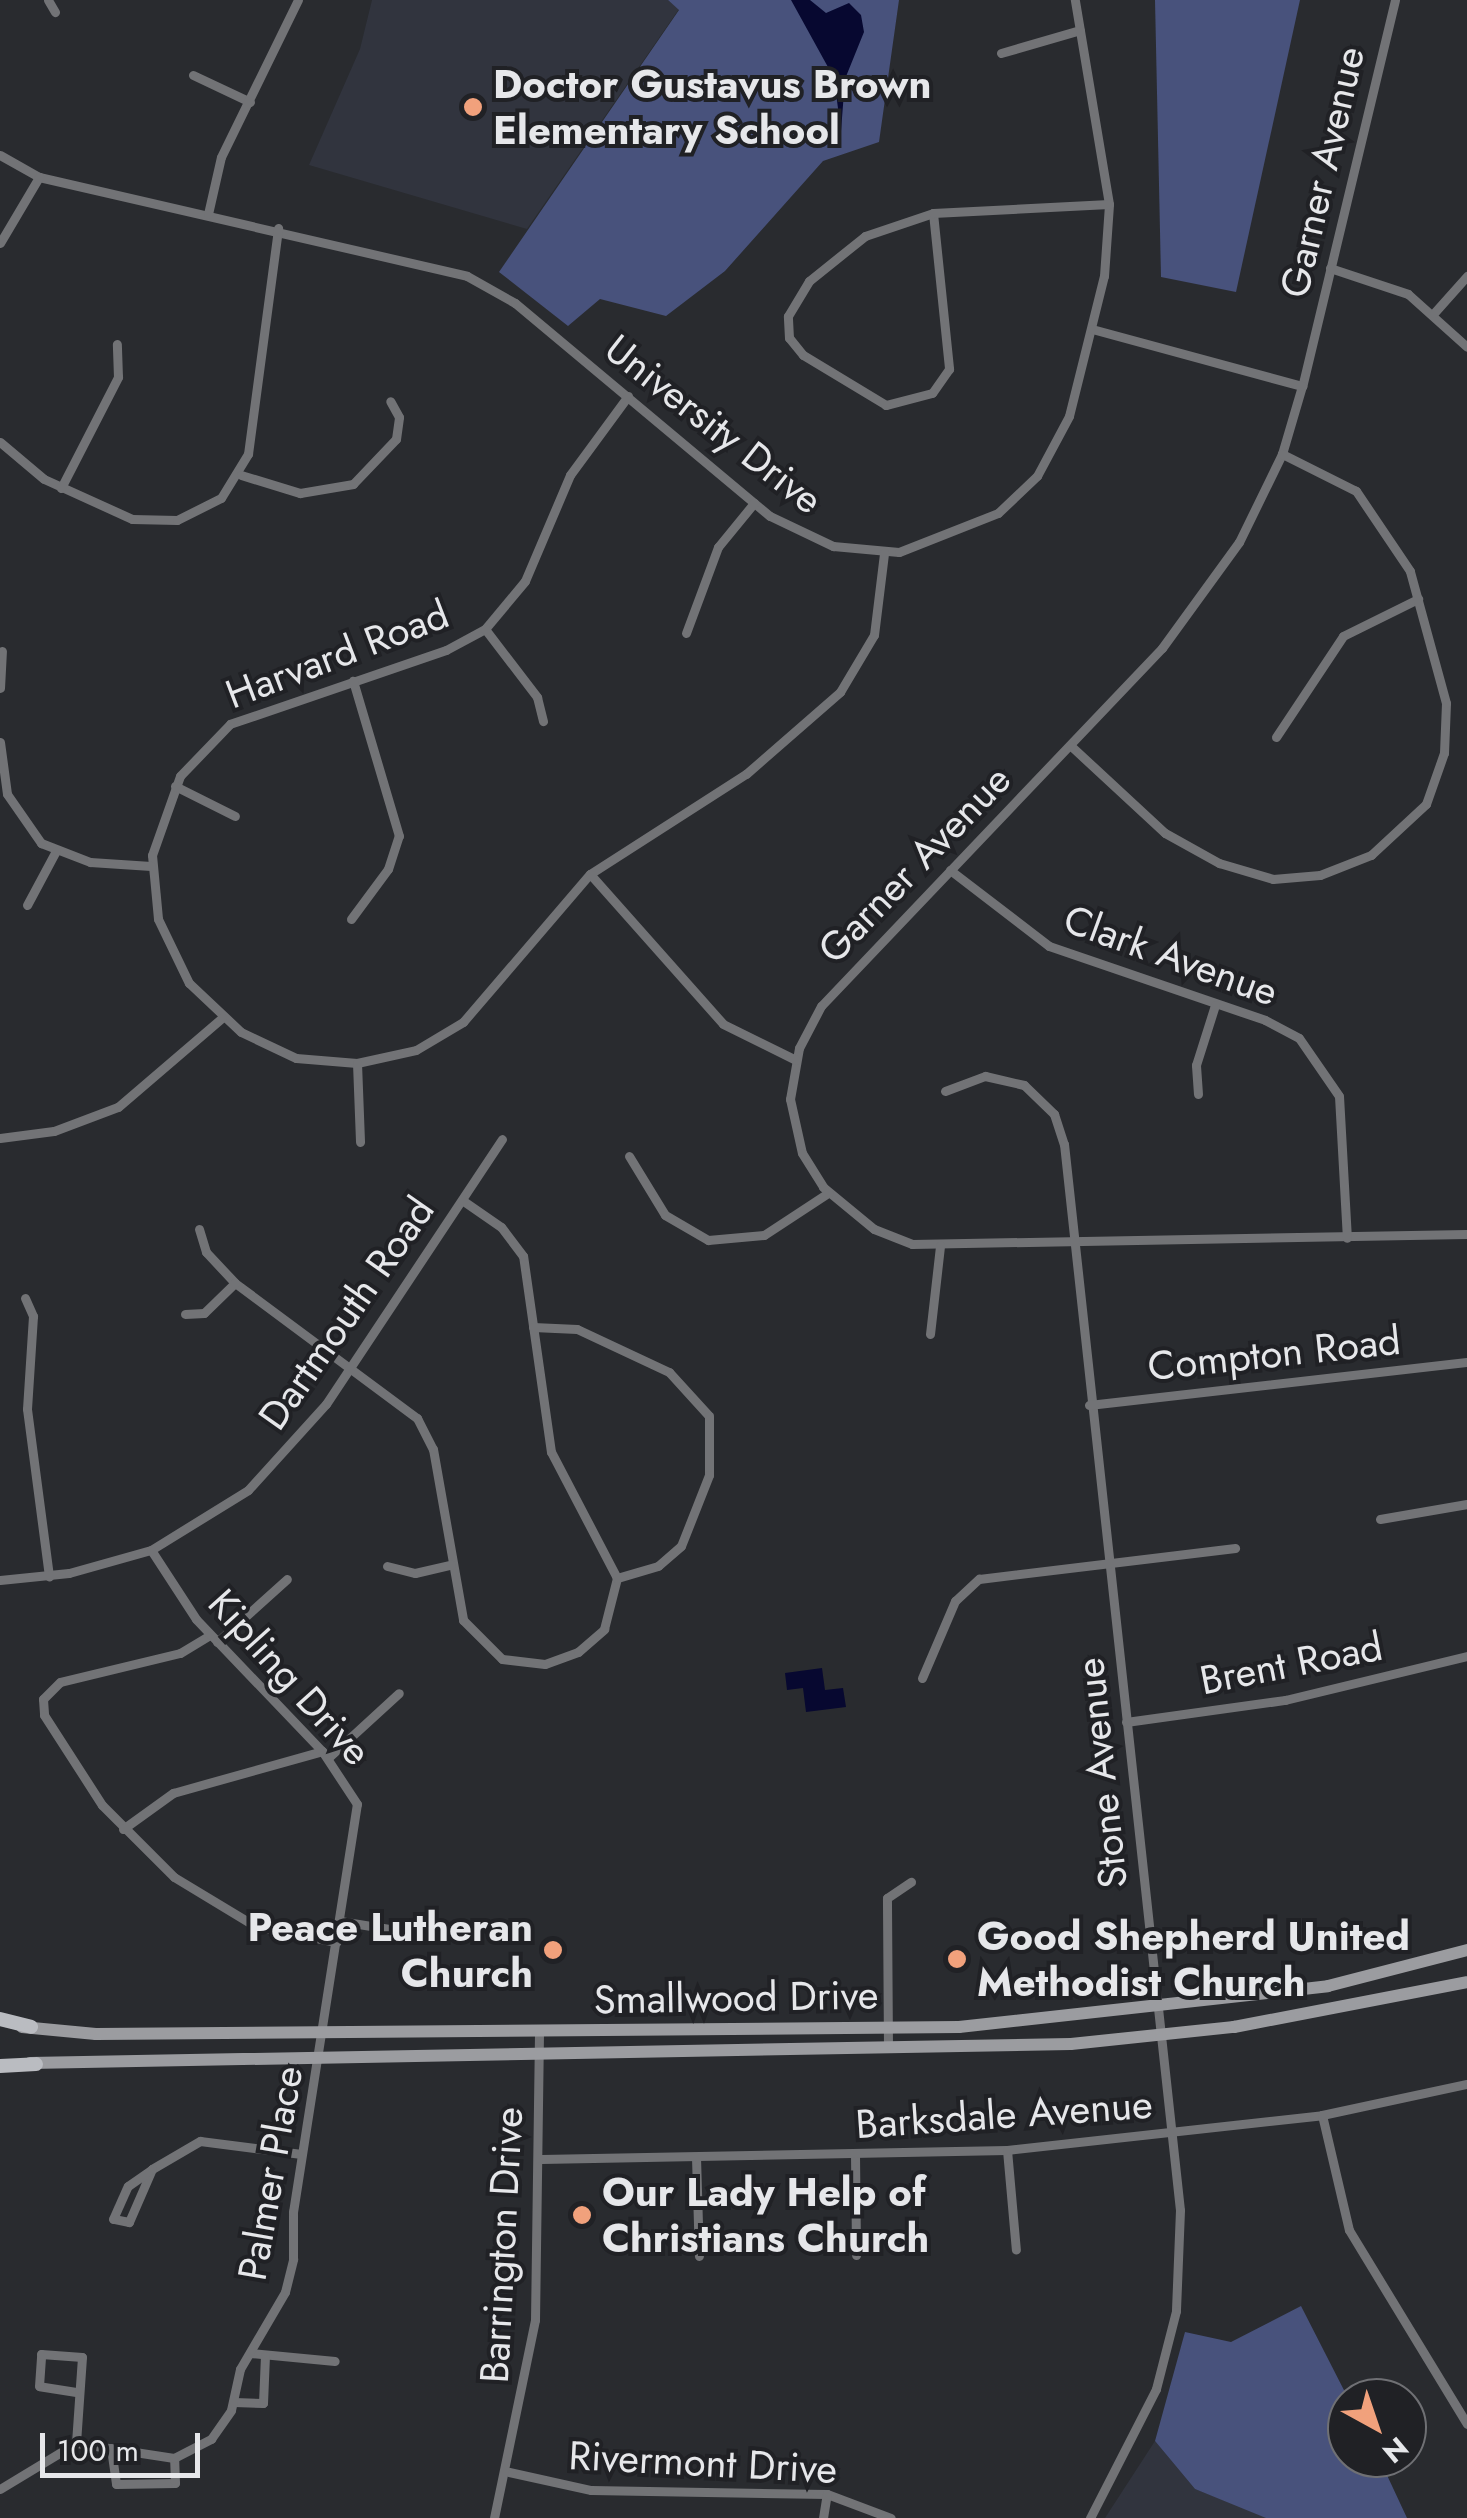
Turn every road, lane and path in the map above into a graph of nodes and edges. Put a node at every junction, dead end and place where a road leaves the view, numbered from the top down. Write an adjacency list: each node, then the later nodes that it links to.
1 (48, 0): 5 (street)
2 (298, 0): 9 (street)
3 (1075, 0): 6 (street, University Drive)
4 (1394, 0): 17 (street, Garner Avenue)
5 (55, 12)
6 (1080, 30): 7 (street); 12 (street, University Drive)
7 (1001, 53)
8 (192, 75): 9 (street)
9 (250, 102): 14 (street)
10 (0, 155): 11 (street, University Drive)
11 (39, 177): 14 (street, University Drive); 16 (street)
12 (1109, 204): 13 (street); 20 (street, University Drive)
13 (933, 212): 13 (street)
14 (208, 214): 15 (street, University Drive)
15 (278, 228): 24 (street, University Drive); 28 (street)
16 (0, 243)
17 (1330, 268): 19 (street); 23 (street, Garner Avenue)
18 (1467, 276): 19 (street)
19 (1434, 313): 22 (street)
20 (1092, 329): 23 (street); 31 (street, University Drive)
21 (116, 344): 29 (street)
22 (1467, 347)
23 (1302, 386): 27 (street, Garner Avenue)
24 (628, 396): 30 (street, University Drive); 33 (street, Harvard Road)
25 (390, 401): 28 (street)
26 (0, 442): 29 (street)
27 (1282, 454): 32 (street); 41 (street, Garner Avenue)
28 (241, 475): 29 (street)
29 (61, 488)
30 (754, 503): 31 (street, University Drive); 34 (street)
31 (884, 553): 47 (street, Harvard Road)
32 (1418, 600): 39 (street); 41 (street)
33 (485, 628): 36 (street, Harvard Road); 38 (street)
34 (686, 633)
35 (2, 650): 37 (street)
36 (353, 681): 42 (street, Harvard Road); 49 (street)
37 (0, 688)
38 (543, 721)
39 (1276, 737)
40 (0, 742): 44 (street)
41 (1071, 746): 46 (street, Garner Avenue)
42 (175, 786): 43 (street); 45 (street, Harvard Road)
43 (234, 816)
44 (56, 850): 45 (street); 48 (street)
45 (151, 866): 51 (street, Harvard Road)
46 (950, 870): 50 (street, Clark Avenue); 52 (street, Garner Avenue)
47 (590, 874): 52 (street); 53 (street, Harvard Road)
48 (27, 904)
49 (351, 918)
50 (1214, 1005): 55 (street); 64 (street, Clark Avenue)
51 (222, 1018): 53 (street, Harvard Road); 56 (street)
52 (796, 1060): 60 (street, Garner Avenue)
53 (357, 1063): 58 (street)
54 (945, 1091): 65 (street, Stone Avenue)
55 (1198, 1094)
56 (0, 1138)
57 (502, 1140): 61 (street, Dartmouth Road)
58 (360, 1142)
59 (630, 1156): 60 (street)
60 (828, 1193): 66 (street, Garner Avenue)
61 (462, 1200): 70 (street); 73 (street, Dartmouth Road)
62 (199, 1229): 67 (street)
63 (1467, 1234): 64 (street, Garner Avenue)
64 (1347, 1238): 65 (street, Garner Avenue)
65 (1071, 1243): 66 (street, Garner Avenue); 74 (street, Stone Avenue)
66 (940, 1246): 71 (street)
67 (235, 1283): 69 (street); 73 (street)
68 (24, 1298): 82 (street)
69 (185, 1314)
70 (533, 1326): 83 (street); 83 (street)
71 (930, 1334)
72 (1467, 1362): 74 (street, Compton Road)
73 (348, 1368): 78 (street, Dartmouth Road); 80 (street)
74 (1089, 1405): 79 (street, Stone Avenue)
75 (1467, 1504): 76 (street)
76 (1380, 1518)
77 (1235, 1548): 79 (street)
78 (151, 1550): 82 (street, Dartmouth Road); 86 (street, Kipling Drive)
79 (1108, 1561): 88 (street); 90 (street, Stone Avenue)
80 (451, 1565): 81 (street); 83 (street)
81 (387, 1566)
82 (49, 1577): 85 (street, Dartmouth Road)
83 (617, 1578)
84 (287, 1579): 86 (street)
85 (0, 1580)
86 (213, 1638): 91 (street, Kipling Drive); 92 (street)
87 (1467, 1656): 90 (street, Brent Road)
88 (922, 1678)
89 (400, 1692): 91 (street)
90 (1126, 1722): 99 (street, Stone Avenue)
91 (325, 1755): 92 (street); 94 (street, Kipling Drive)
92 (123, 1829): 96 (street)
93 (912, 1882): 102 (street)
94 (340, 1922): 95 (street); 96 (street, Kipling Drive)
95 (439, 1937)
96 (336, 1942): 103 (street, Kipling Drive)
97 (1467, 1950): 99 (main road, Smallwood Drive)
98 (1467, 1982): 105 (main road, Smallwood Drive)
99 (1158, 2004): 102 (main road, Smallwood Drive); 105 (street, Stone Avenue)
100 (0, 2022): 101 (main road)
101 (31, 2027): 103 (main road, Smallwood Drive)
102 (888, 2028): 104 (main road, Smallwood Drive); 106 (street)
103 (325, 2030): 104 (main road, Smallwood Drive); 108 (street, Palmer Place)
104 (539, 2032): 107 (street, Barrington Drive)
105 (1160, 2035): 106 (main road, Smallwood Drive); 113 (street, Stone Avenue)
106 (888, 2048): 107 (main road, Smallwood Drive)
107 (539, 2053): 108 (main road, Smallwood Drive); 118 (street, Barrington Drive)
108 (320, 2058): 110 (main road, Smallwood Drive); 115 (street, Palmer Place)
109 (0, 2063): 110 (main road)
110 (36, 2064)
111 (1467, 2084): 112 (street, Barksdale Avenue)
112 (1322, 2115): 113 (street, Barksdale Avenue); 128 (street)
113 (1170, 2134): 114 (street, Barksdale Avenue); 138 (street, Stone Avenue)
114 (1008, 2150): 116 (street, Barksdale Avenue); 120 (street)
115 (301, 2154): 119 (street); 123 (street, Palmer Place)
116 (855, 2154): 117 (street, Barksdale Avenue); 121 (street)
117 (696, 2156): 118 (street, Barksdale Avenue); 122 (street)
118 (541, 2159): 132 (street, Barrington Drive)
119 (152, 2170): 119 (street)
120 (1016, 2250)
121 (856, 2255)
122 (700, 2256)
123 (250, 2353): 124 (street); 127 (street, Palmer Place)
124 (265, 2356): 125 (street); 127 (street)
125 (336, 2361)
126 (76, 2392): 126 (street); 129 (street)
127 (234, 2402): 131 (street, Palmer Place)
128 (1467, 2424)
129 (76, 2443): 130 (street); 133 (street)
130 (111, 2448): 131 (street); 131 (street, Palmer Place)
131 (174, 2458)
132 (510, 2472): 134 (street, Rivermont Drive); 135 (street, Barrington Drive)
133 (0, 2489)
134 (827, 2494): 136 (street); 137 (street, Rivermont Drive)
135 (494, 2518)
136 (823, 2518)
137 (891, 2518)
138 (1090, 2518)

